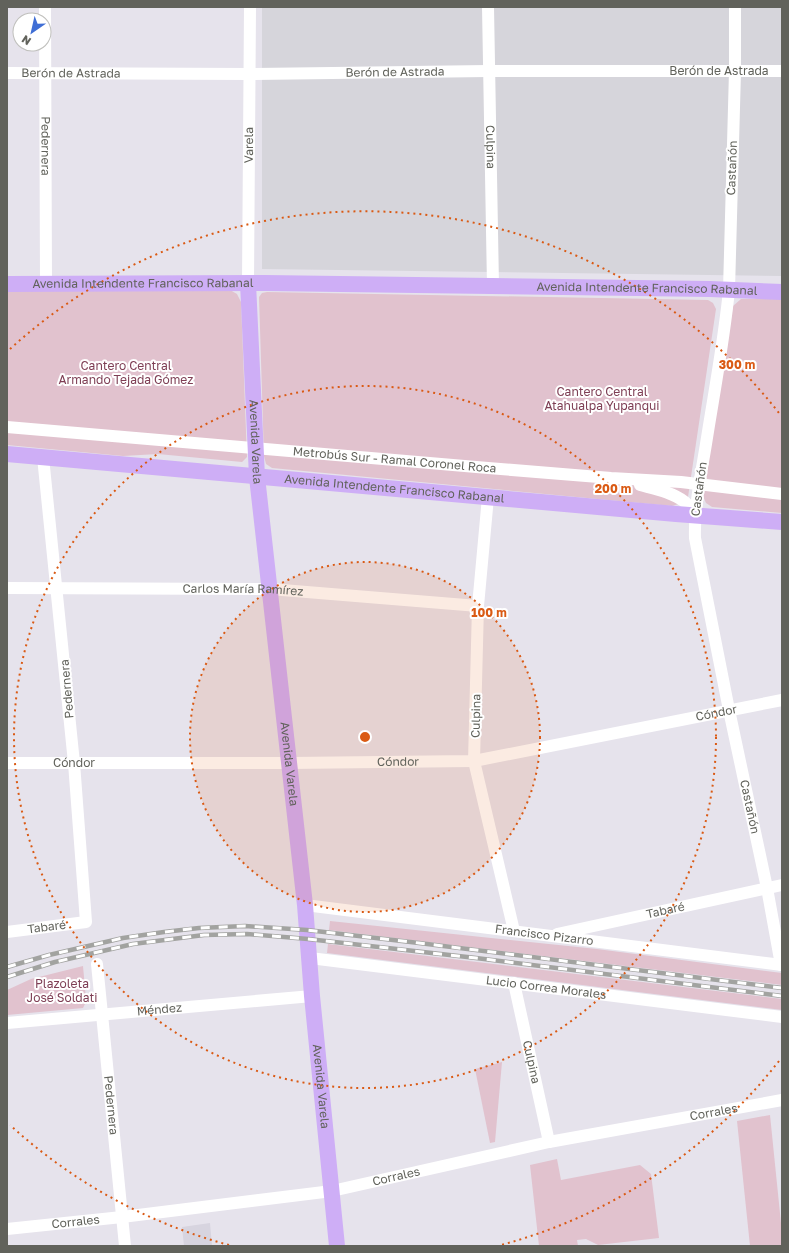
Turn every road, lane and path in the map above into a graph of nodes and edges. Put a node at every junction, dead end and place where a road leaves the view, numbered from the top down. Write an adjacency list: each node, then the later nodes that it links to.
1 (45, 7): 9 (street, Pedernera)
2 (250, 7): 10 (street, Varela)
3 (488, 7): 5 (street, Culpina)
4 (735, 7): 6 (street, Castañón)
5 (488, 71): 6 (street, Berón de Astrada); 10 (street, Berón de Astrada); 14 (street, Culpina)
6 (735, 71): 7 (street, Berón de Astrada); 15 (street, Castañón)
7 (782, 71)
8 (7, 73): 9 (street, Berón de Astrada)
9 (45, 73): 10 (street, Berón de Astrada); 13 (street, Pedernera)
10 (250, 74): 11 (street, Varela)
11 (248, 283): 13 (main road, Avenida Intendente Francisco Rabanal); 14 (main road, Avenida Intendente Francisco Rabanal); 18 (main road, Avenida Varela)
12 (7, 284): 13 (main road, Avenida Intendente Francisco Rabanal)
13 (46, 284)
14 (493, 286): 15 (main road, Avenida Intendente Francisco Rabanal)
15 (729, 290): 16 (main road, Avenida Intendente Francisco Rabanal); 23 (street, Castañón)
16 (782, 292)
17 (7, 427): 18 (street, Metrobús Sur - Ramal Coronel Roca)
18 (256, 448): 21 (main road, Avenida Varela); 22 (street, Metrobús Sur - Ramal Coronel Roca)
19 (7, 454): 20 (main road, Avenida Intendente Francisco Rabanal)
20 (43, 457): 21 (main road, Avenida Intendente Francisco Rabanal); 29 (street, Pedernera)
21 (257, 476): 25 (main road, Avenida Intendente Francisco Rabanal); 30 (main road, Avenida Varela)
22 (611, 478): 23 (street, Metrobús Sur - Ramal Coronel Roca); 26 (street)
23 (699, 484): 24 (street, Metrobús Sur - Ramal Coronel Roca); 26 (street, Castañón)
24 (782, 494)
25 (488, 497): 26 (main road, Avenida Intendente Francisco Rabanal); 31 (street, Culpina)
26 (695, 515): 27 (main road, Avenida Intendente Francisco Rabanal); 33 (street, Castañón)
27 (782, 522)
28 (7, 588): 29 (street, Carlos María Ramírez)
29 (57, 588): 30 (street, Carlos María Ramírez); 36 (street, Pedernera)
30 (270, 589): 31 (street, Carlos María Ramírez); 37 (main road, Avenida Varela)
31 (478, 606): 34 (street, Culpina)
32 (782, 700): 33 (street, Cóndor)
33 (729, 710): 34 (street, Cóndor); 39 (street, Castañón)
34 (474, 761): 37 (street, Cóndor); 42 (street, Culpina)
35 (7, 763): 36 (street, Cóndor)
36 (74, 763): 37 (street, Cóndor); 41 (street, Pedernera)
37 (289, 763): 40 (main road, Avenida Varela)
38 (782, 885): 39 (street, Tabaré)
39 (767, 888): 44 (street, Tabaré); 47 (street, Castañón)
40 (305, 905): 42 (street, Francisco Pizarro); 45 (main road, Avenida Varela)
41 (86, 922): 43 (street, Tabaré)
42 (514, 931): 44 (street, Francisco Pizarro)
43 (7, 932)
44 (548, 936): 47 (street, Francisco Pizarro)
45 (310, 958): 48 (street, Lucio Correa Morales); 49 (main road, Avenida Varela)
46 (97, 964): 50 (street, Pedernera)
47 (782, 965)
48 (514, 983): 51 (street, Lucio Correa Morales); 54 (street, Culpina)
49 (312, 996): 50 (street, Méndez); 55 (main road, Avenida Varela)
50 (101, 1014): 52 (street, Méndez); 56 (street, Pedernera)
51 (782, 1017)
52 (7, 1023)
53 (782, 1100): 54 (street, Corrales)
54 (549, 1142): 55 (street, Corrales)
55 (332, 1191): 56 (street, Corrales); 59 (main road, Avenida Varela)
56 (122, 1217): 57 (street, Corrales); 58 (street, Pedernera)
57 (7, 1229)
58 (125, 1246)
59 (337, 1246)

